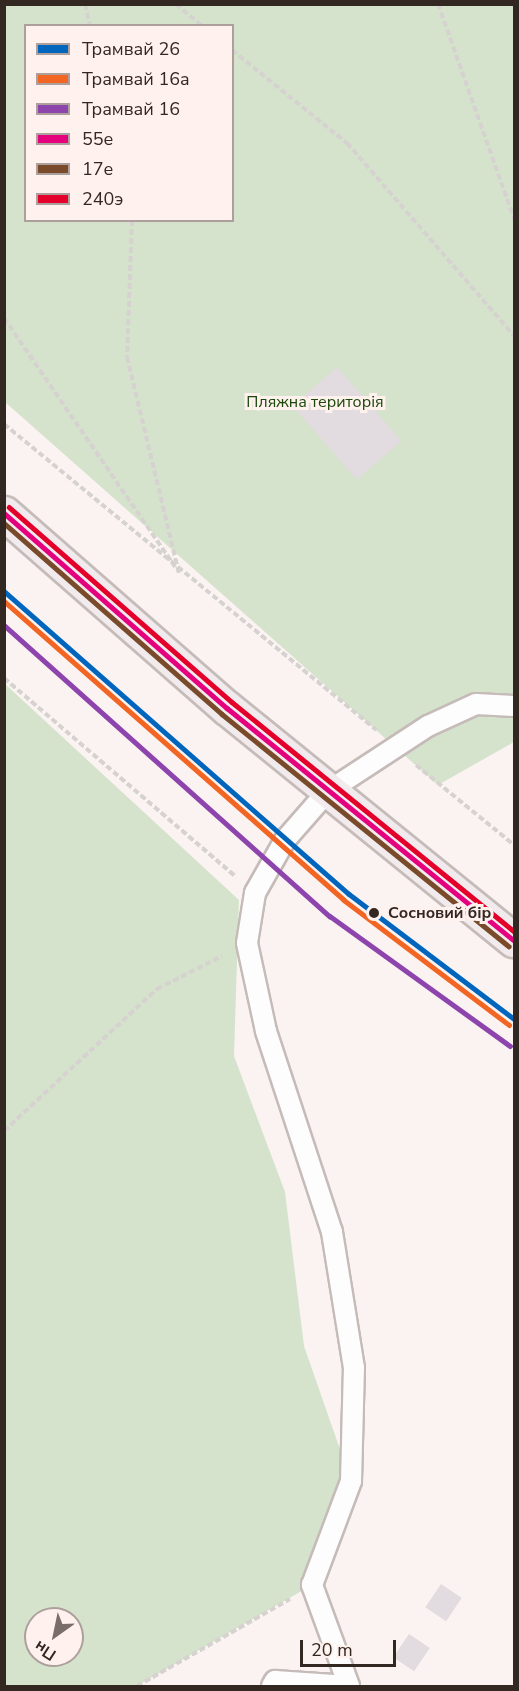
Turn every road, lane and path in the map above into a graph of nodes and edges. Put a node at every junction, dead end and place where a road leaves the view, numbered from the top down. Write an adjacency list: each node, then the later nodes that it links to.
1 (85, 4): 4 (path)
2 (176, 4): 5 (path)
3 (438, 4): 7 (path)
4 (90, 24)
5 (200, 24)
6 (234, 52): 10 (path)
7 (514, 219)
8 (132, 222): 13 (path)
9 (4, 318): 13 (path)
10 (514, 336)
11 (4, 424): 13 (path)
12 (4, 513): 17 (main road)
13 (180, 573): 16 (path)
14 (4, 678): 19 (path)
15 (514, 706): 16 (lane)
16 (395, 745): 17 (lane); 18 (path)
17 (327, 792): 19 (lane); 20 (main road)
18 (514, 845)
19 (255, 892): 21 (lane)
20 (514, 940)
21 (247, 943): 22 (path); 23 (lane)
22 (4, 1131)
23 (312, 1585): 24 (path); 26 (lane)
24 (137, 1686)
25 (272, 1686): 26 (lane)
26 (349, 1686)

